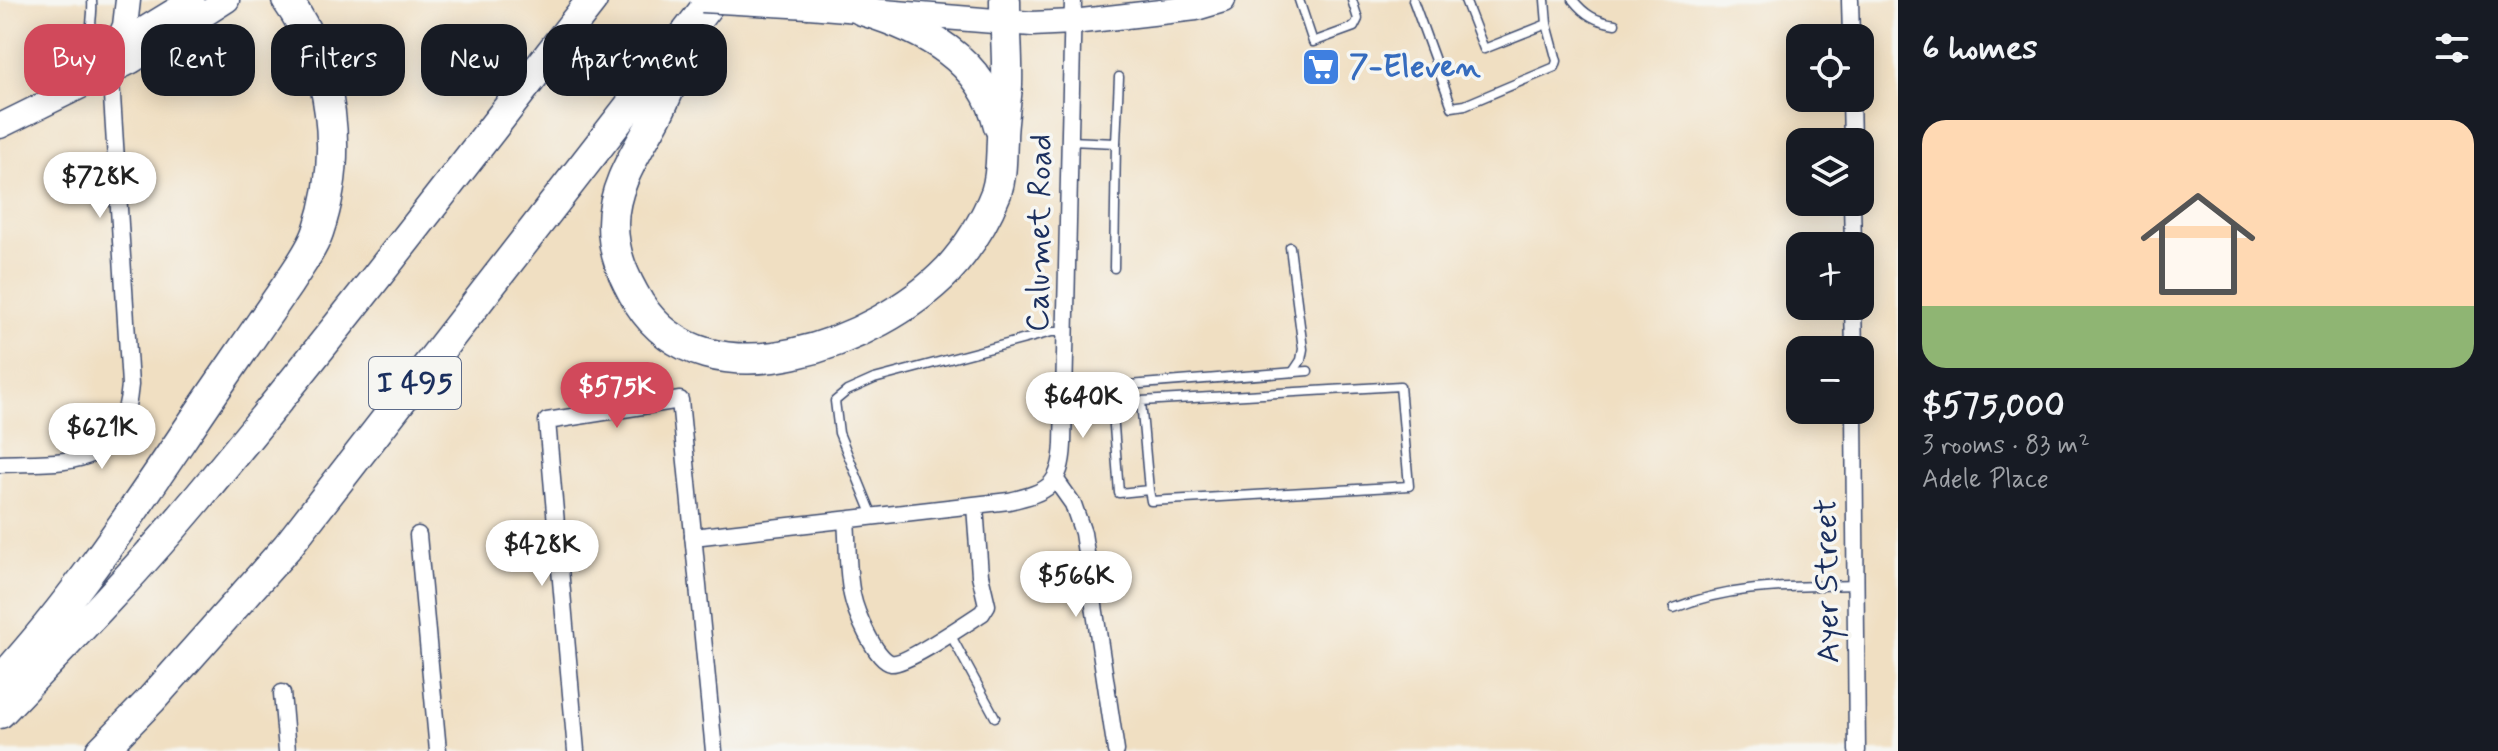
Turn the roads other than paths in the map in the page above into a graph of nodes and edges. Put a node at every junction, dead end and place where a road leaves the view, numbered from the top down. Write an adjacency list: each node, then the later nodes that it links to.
1 (92, 0): 19 (lane)
2 (128, 0): 23 (main road)
3 (192, 0): 24 (main road)
4 (227, 0): 25 (main road)
5 (287, 0): 54 (highway)
6 (592, 0): 56 (highway, I 495)
7 (1223, 0): 17 (main road)
8 (1299, 0): 9 (lane)
9 (1352, 0)
10 (1413, 0): 20 (lane)
11 (1465, 0): 20 (lane)
12 (1545, 0): 20 (lane)
13 (1573, 0): 21 (lane)
14 (1850, 0): 22 (street)
15 (706, 4): 16 (main road, bridge); 32 (highway); 58 (highway, I 495)
16 (862, 10): 18 (main road); 32 (highway)
17 (1073, 11): 18 (main road); 33 (street, Calumet Road)
18 (1005, 12): 32 (highway)
19 (91, 24)
20 (1547, 24)
21 (1615, 24)
22 (1851, 24)
23 (125, 26)
24 (125, 45)
25 (125, 60)
26 (1119, 77): 34 (lane)
27 (40, 96): 30 (main road)
28 (47, 96): 31 (main road)
29 (111, 96): 43 (street)
30 (0, 119)
31 (0, 126)
32 (1002, 140)
33 (1070, 141): 34 (lane); 37 (street, Calumet Road)
34 (1116, 143): 36 (lane)
35 (1290, 247): 39 (lane)
36 (1114, 268)
37 (1066, 332): 41 (street, Calumet Road); 47 (lane)
38 (1308, 371): 39 (lane)
39 (1293, 372): 40 (lane)
40 (1111, 386): 41 (lane); 45 (lane)
41 (1064, 390): 44 (street, Calumet Road)
42 (1854, 424): 51 (street, Ayer Street)
43 (0, 464)
44 (1056, 480): 46 (street); 63 (street)
45 (1149, 490): 45 (lane)
46 (975, 506): 47 (street); 53 (street)
47 (873, 517): 48 (street)
48 (846, 520): 50 (street); 53 (street)
49 (418, 535): 60 (street)
50 (693, 537): 61 (street); 62 (street)
51 (1856, 585): 52 (lane); 64 (street, Ayer Street)
52 (1674, 608)
53 (950, 633): 57 (lane)
54 (0, 681)
55 (282, 693): 59 (street)
56 (0, 713)
57 (995, 717)
58 (101, 751)
59 (287, 751)
60 (438, 751)
61 (576, 751)
62 (714, 751)
63 (1116, 751)
64 (1857, 751)

